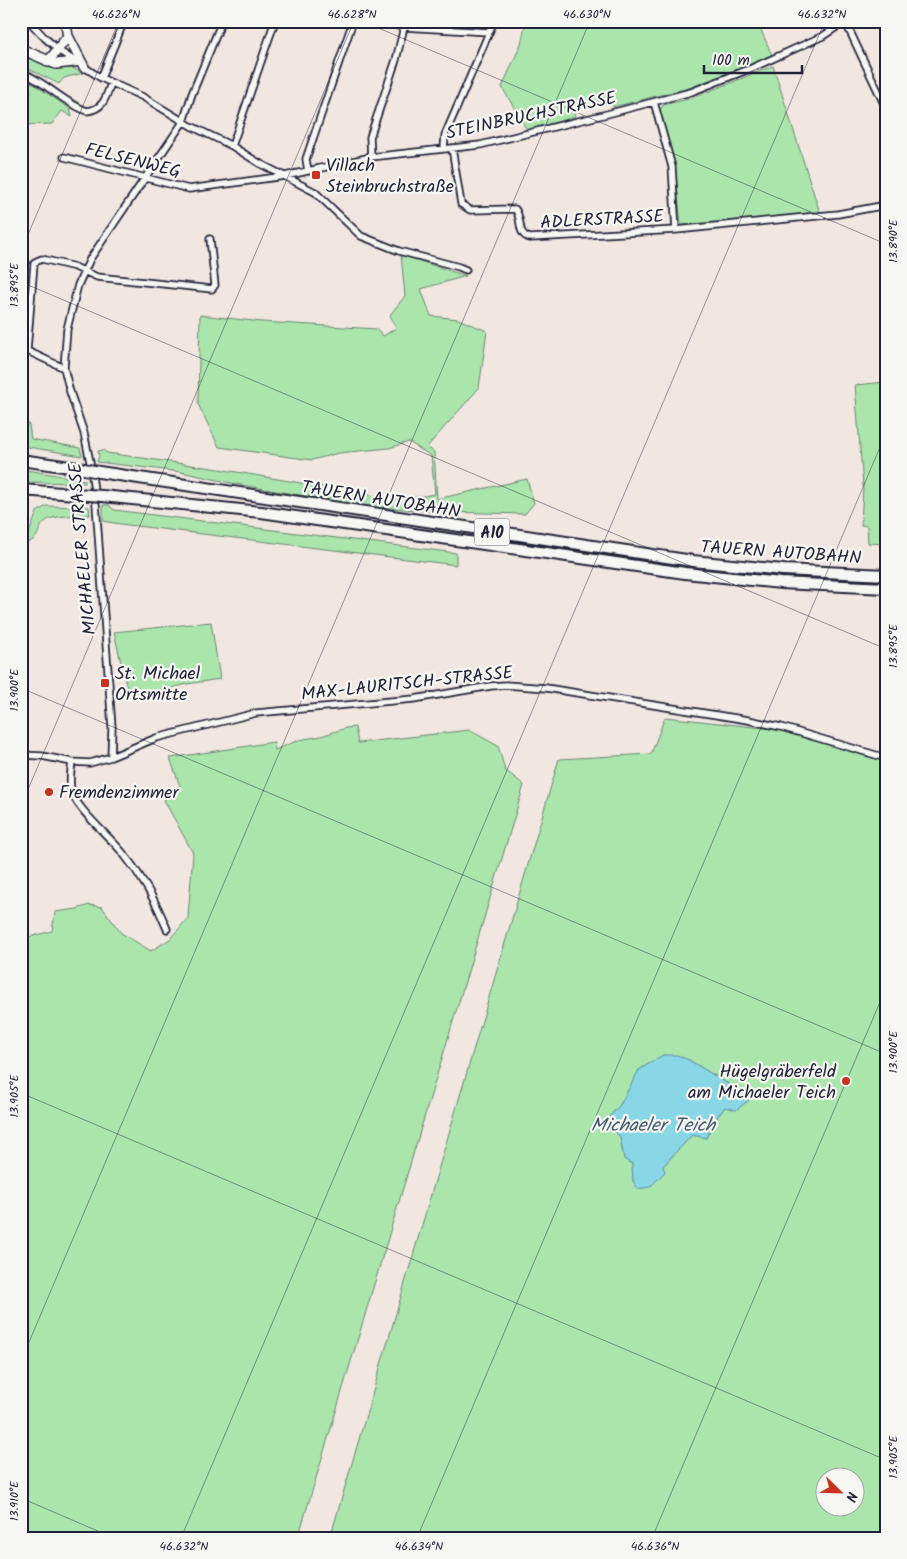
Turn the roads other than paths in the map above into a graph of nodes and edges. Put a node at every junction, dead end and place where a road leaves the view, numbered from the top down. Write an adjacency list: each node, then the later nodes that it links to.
1 (29, 21): 13 (street)
2 (65, 21): 12 (main road)
3 (124, 21): 19 (street)
4 (222, 21): 23 (street, MICHAELER STRASSE)
5 (275, 21): 24 (street)
6 (353, 21): 29 (street)
7 (378, 21): 10 (street)
8 (494, 21): 11 (street)
9 (846, 21): 21 (street, STEINBRUCHSTRASSE); 22 (street)
10 (404, 27): 11 (street); 28 (street)
11 (489, 32): 26 (street)
12 (68, 36): 13 (main road); 17 (main road)
13 (57, 48): 15 (main road); 16 (street)
14 (21, 50): 15 (main road)
15 (48, 62): 16 (main road)
16 (75, 62): 17 (street)
17 (84, 67): 19 (street)
18 (21, 72): 20 (street)
19 (101, 78): 20 (street)
20 (111, 83): 23 (street)
21 (654, 102): 25 (street, STEINBRUCHSTRASSE); 33 (street, ADLERSTRASSE)
22 (886, 108)
23 (183, 122): 24 (street); 31 (street, MICHAELER STRASSE)
24 (232, 146): 30 (street)
25 (452, 148): 26 (street, STEINBRUCHSTRASSE); 33 (street, ADLERSTRASSE)
26 (444, 149): 28 (street, STEINBRUCHSTRASSE)
27 (64, 157): 31 (street, FELSENWEG)
28 (371, 157): 29 (street, STEINBRUCHSTRASSE)
29 (308, 171): 30 (street, STEINBRUCHSTRASSE)
30 (285, 176): 31 (street, FELSENWEG); 35 (street)
31 (144, 178): 36 (street, MICHAELER STRASSE)
32 (886, 205): 33 (street, ADLERSTRASSE)
33 (676, 230)
34 (210, 239): 36 (street)
35 (466, 270)
36 (84, 271): 37 (street); 38 (street, MICHAELER STRASSE)
37 (24, 349): 38 (street)
38 (64, 368): 44 (street, MICHAELER STRASSE)
39 (21, 460): 41 (highway, TAUERN AUTOBAHN / A10, bridge)
40 (21, 490): 42 (highway, TAUERN AUTOBAHN / A10, bridge)
41 (886, 575)
42 (886, 588)
43 (21, 756): 46 (street)
44 (111, 757): 45 (street, MAX-LAURITSCH-STRASSE); 46 (street)
45 (886, 758)
46 (72, 762): 47 (street)
47 (167, 928)

